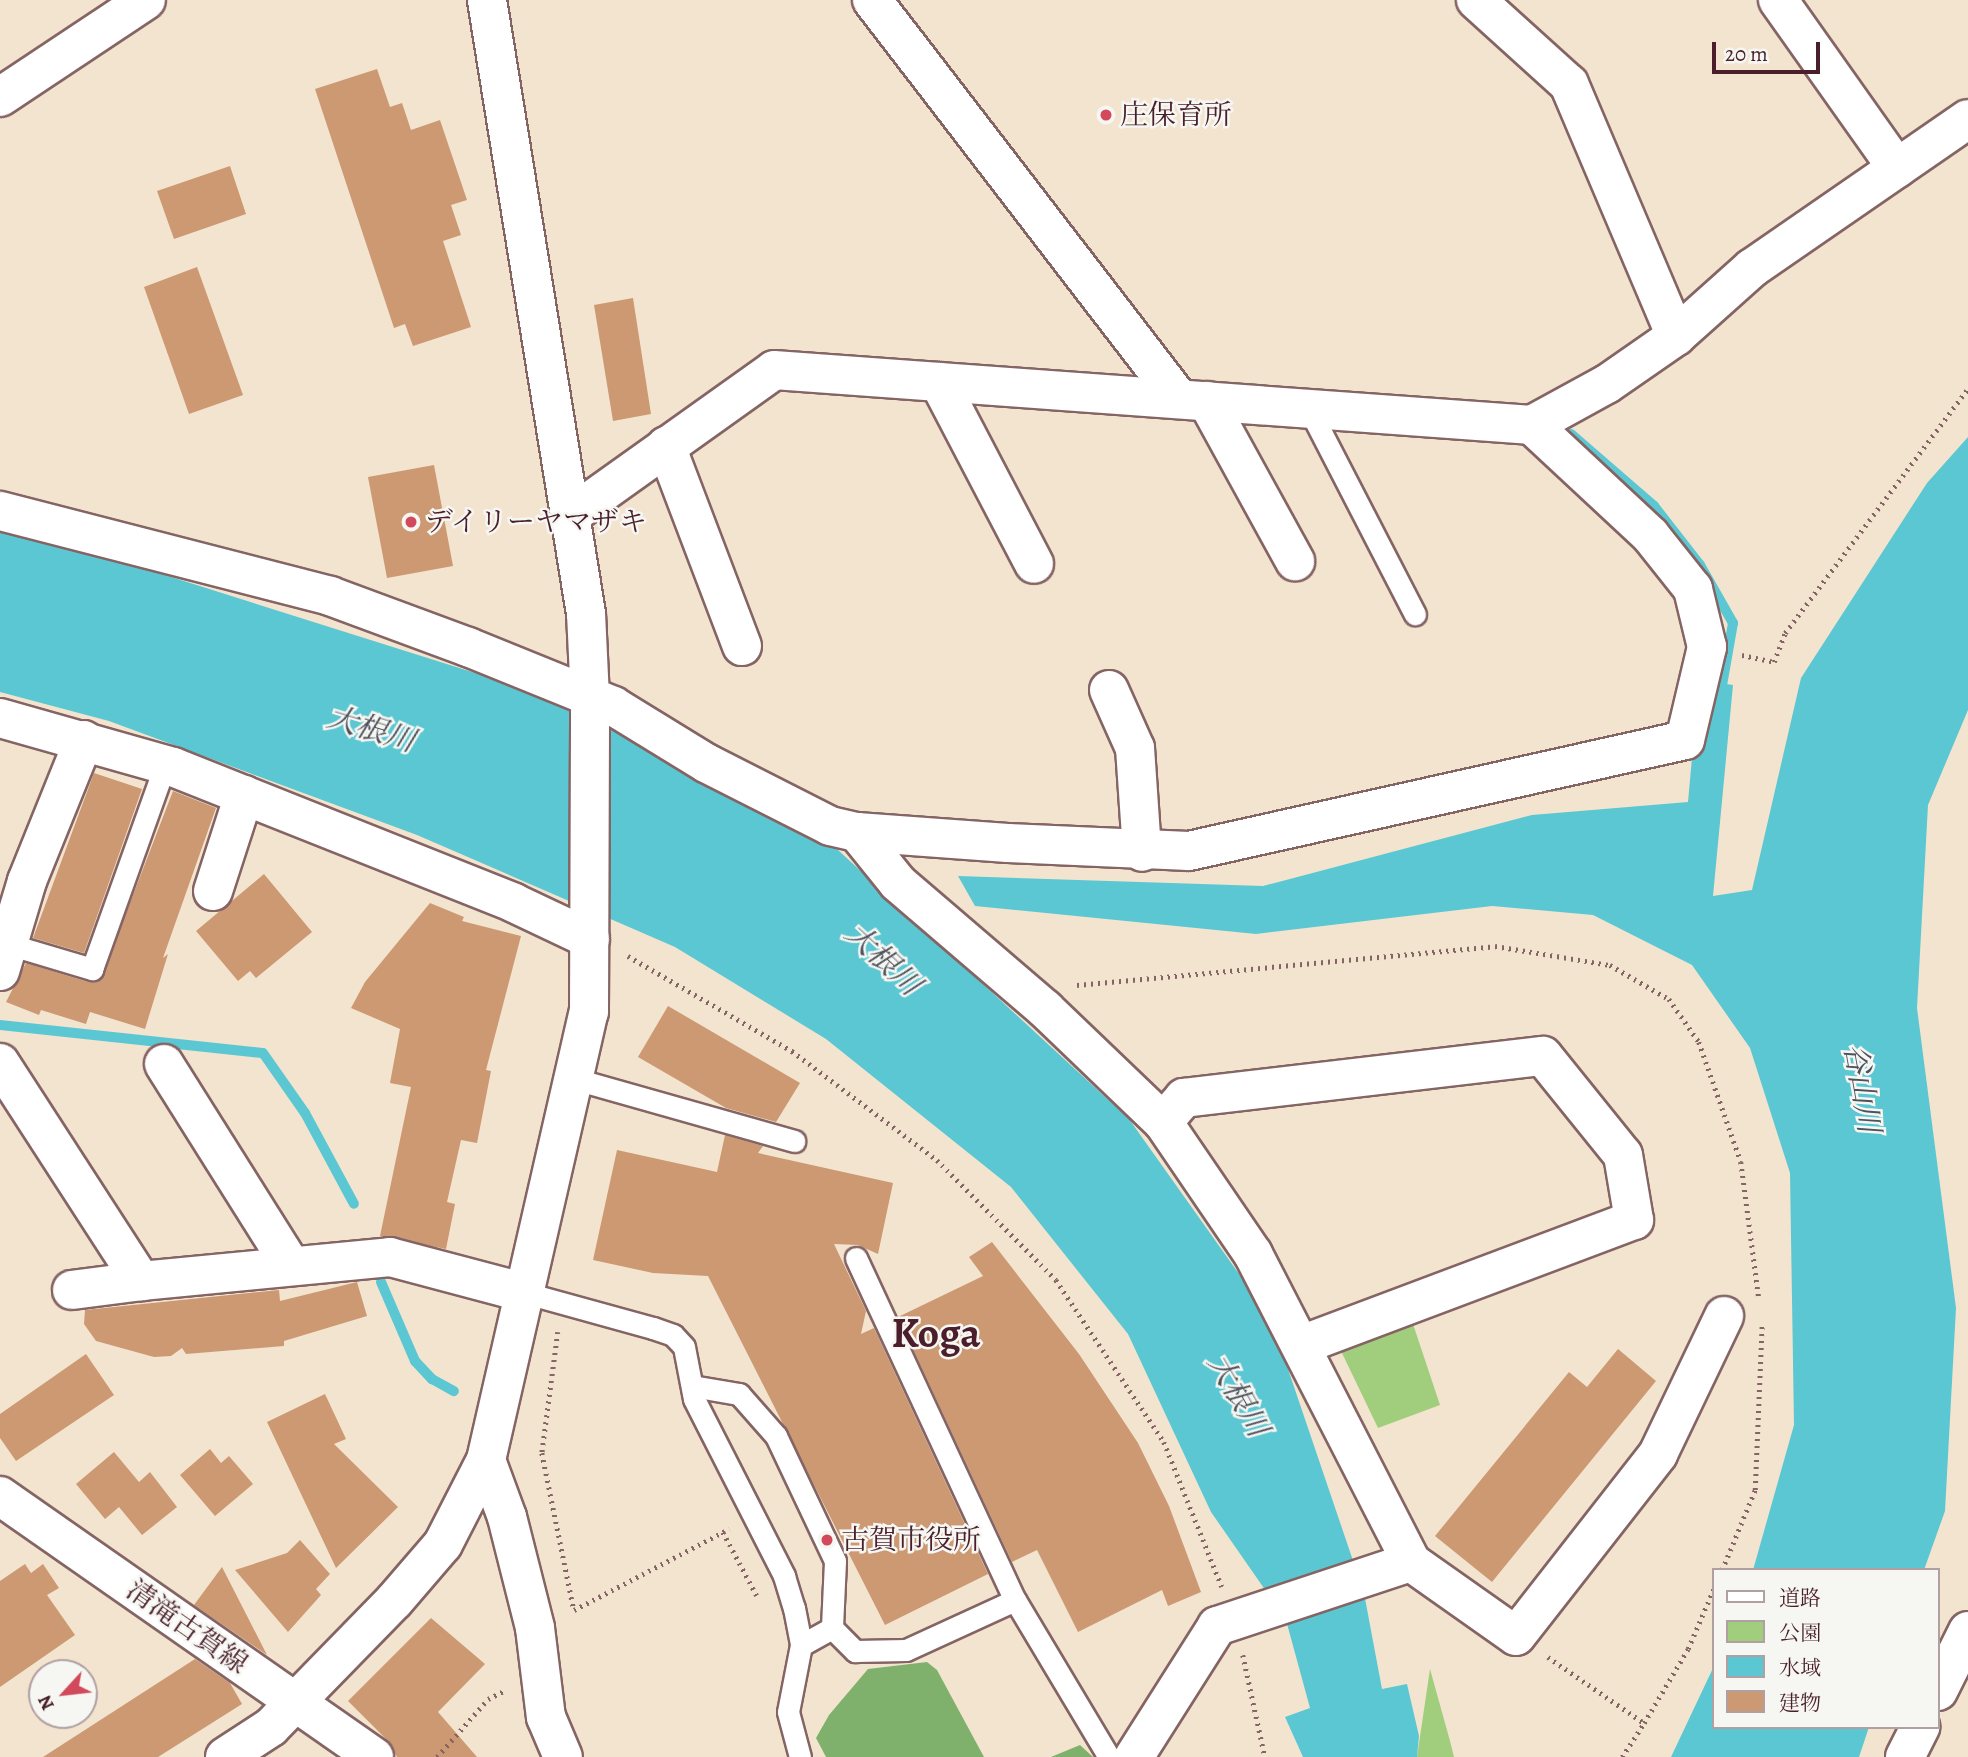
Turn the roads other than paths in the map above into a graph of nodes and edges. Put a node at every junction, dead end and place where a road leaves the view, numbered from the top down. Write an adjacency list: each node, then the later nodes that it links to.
1 (146, 0): 6 (street)
2 (487, 0): 16 (street)
3 (872, 0): 11 (street)
4 (1476, 0): 9 (street)
5 (1778, 0): 8 (street)
6 (0, 97)
7 (1968, 119): 8 (street)
8 (1897, 168): 9 (street)
9 (1676, 336): 13 (street)
10 (939, 382): 11 (street); 14 (street); 18 (street)
11 (1193, 400): 12 (street); 17 (street)
12 (1309, 408): 13 (street); 19 (lane)
13 (1532, 425): 28 (street)
14 (666, 446): 16 (street); 20 (street)
15 (0, 511): 22 (street)
16 (571, 515): 22 (street)
17 (1295, 561)
18 (1034, 564)
19 (1415, 614)
20 (742, 646)
21 (1109, 690): 28 (street)
22 (590, 704): 27 (street); 31 (street)
23 (0, 718): 24 (street)
24 (84, 740): 25 (street); 29 (street)
25 (165, 765): 26 (street); 32 (lane)
26 (244, 795): 30 (street); 31 (street)
27 (857, 832): 28 (street); 36 (street)
28 (1142, 852)
29 (14, 878): 32 (street)
30 (214, 891)
31 (590, 939): 35 (street)
32 (4, 957)
33 (0, 1063): 40 (street)
34 (164, 1064): 39 (street)
35 (575, 1079): 37 (lane); 42 (street)
36 (1163, 1122): 44 (street); 44 (street)
37 (794, 1141)
38 (856, 1258): 49 (lane)
39 (290, 1264): 40 (street); 42 (street)
40 (141, 1281): 41 (street)
41 (72, 1290)
42 (526, 1293): 45 (lane); 46 (street)
43 (1724, 1316): 48 (street)
44 (1304, 1344): 48 (street)
45 (692, 1385): 50 (lane); 52 (lane)
46 (486, 1460): 54 (street); 58 (street)
47 (2, 1497): 54 (street, 清滝古賀線)
48 (1411, 1562): 61 (street)
49 (1015, 1600): 50 (lane); 60 (lane)
50 (832, 1628): 52 (lane)
51 (1965, 1643): 53 (street)
52 (802, 1645): 59 (lane)
53 (1940, 1687)
54 (296, 1704): 56 (street); 57 (street, 清滝古賀線)
55 (1919, 1729): 62 (street)
56 (225, 1757)
57 (374, 1757)
58 (563, 1757)
59 (800, 1757)
60 (1109, 1757)
61 (1134, 1757)
62 (1905, 1757)

